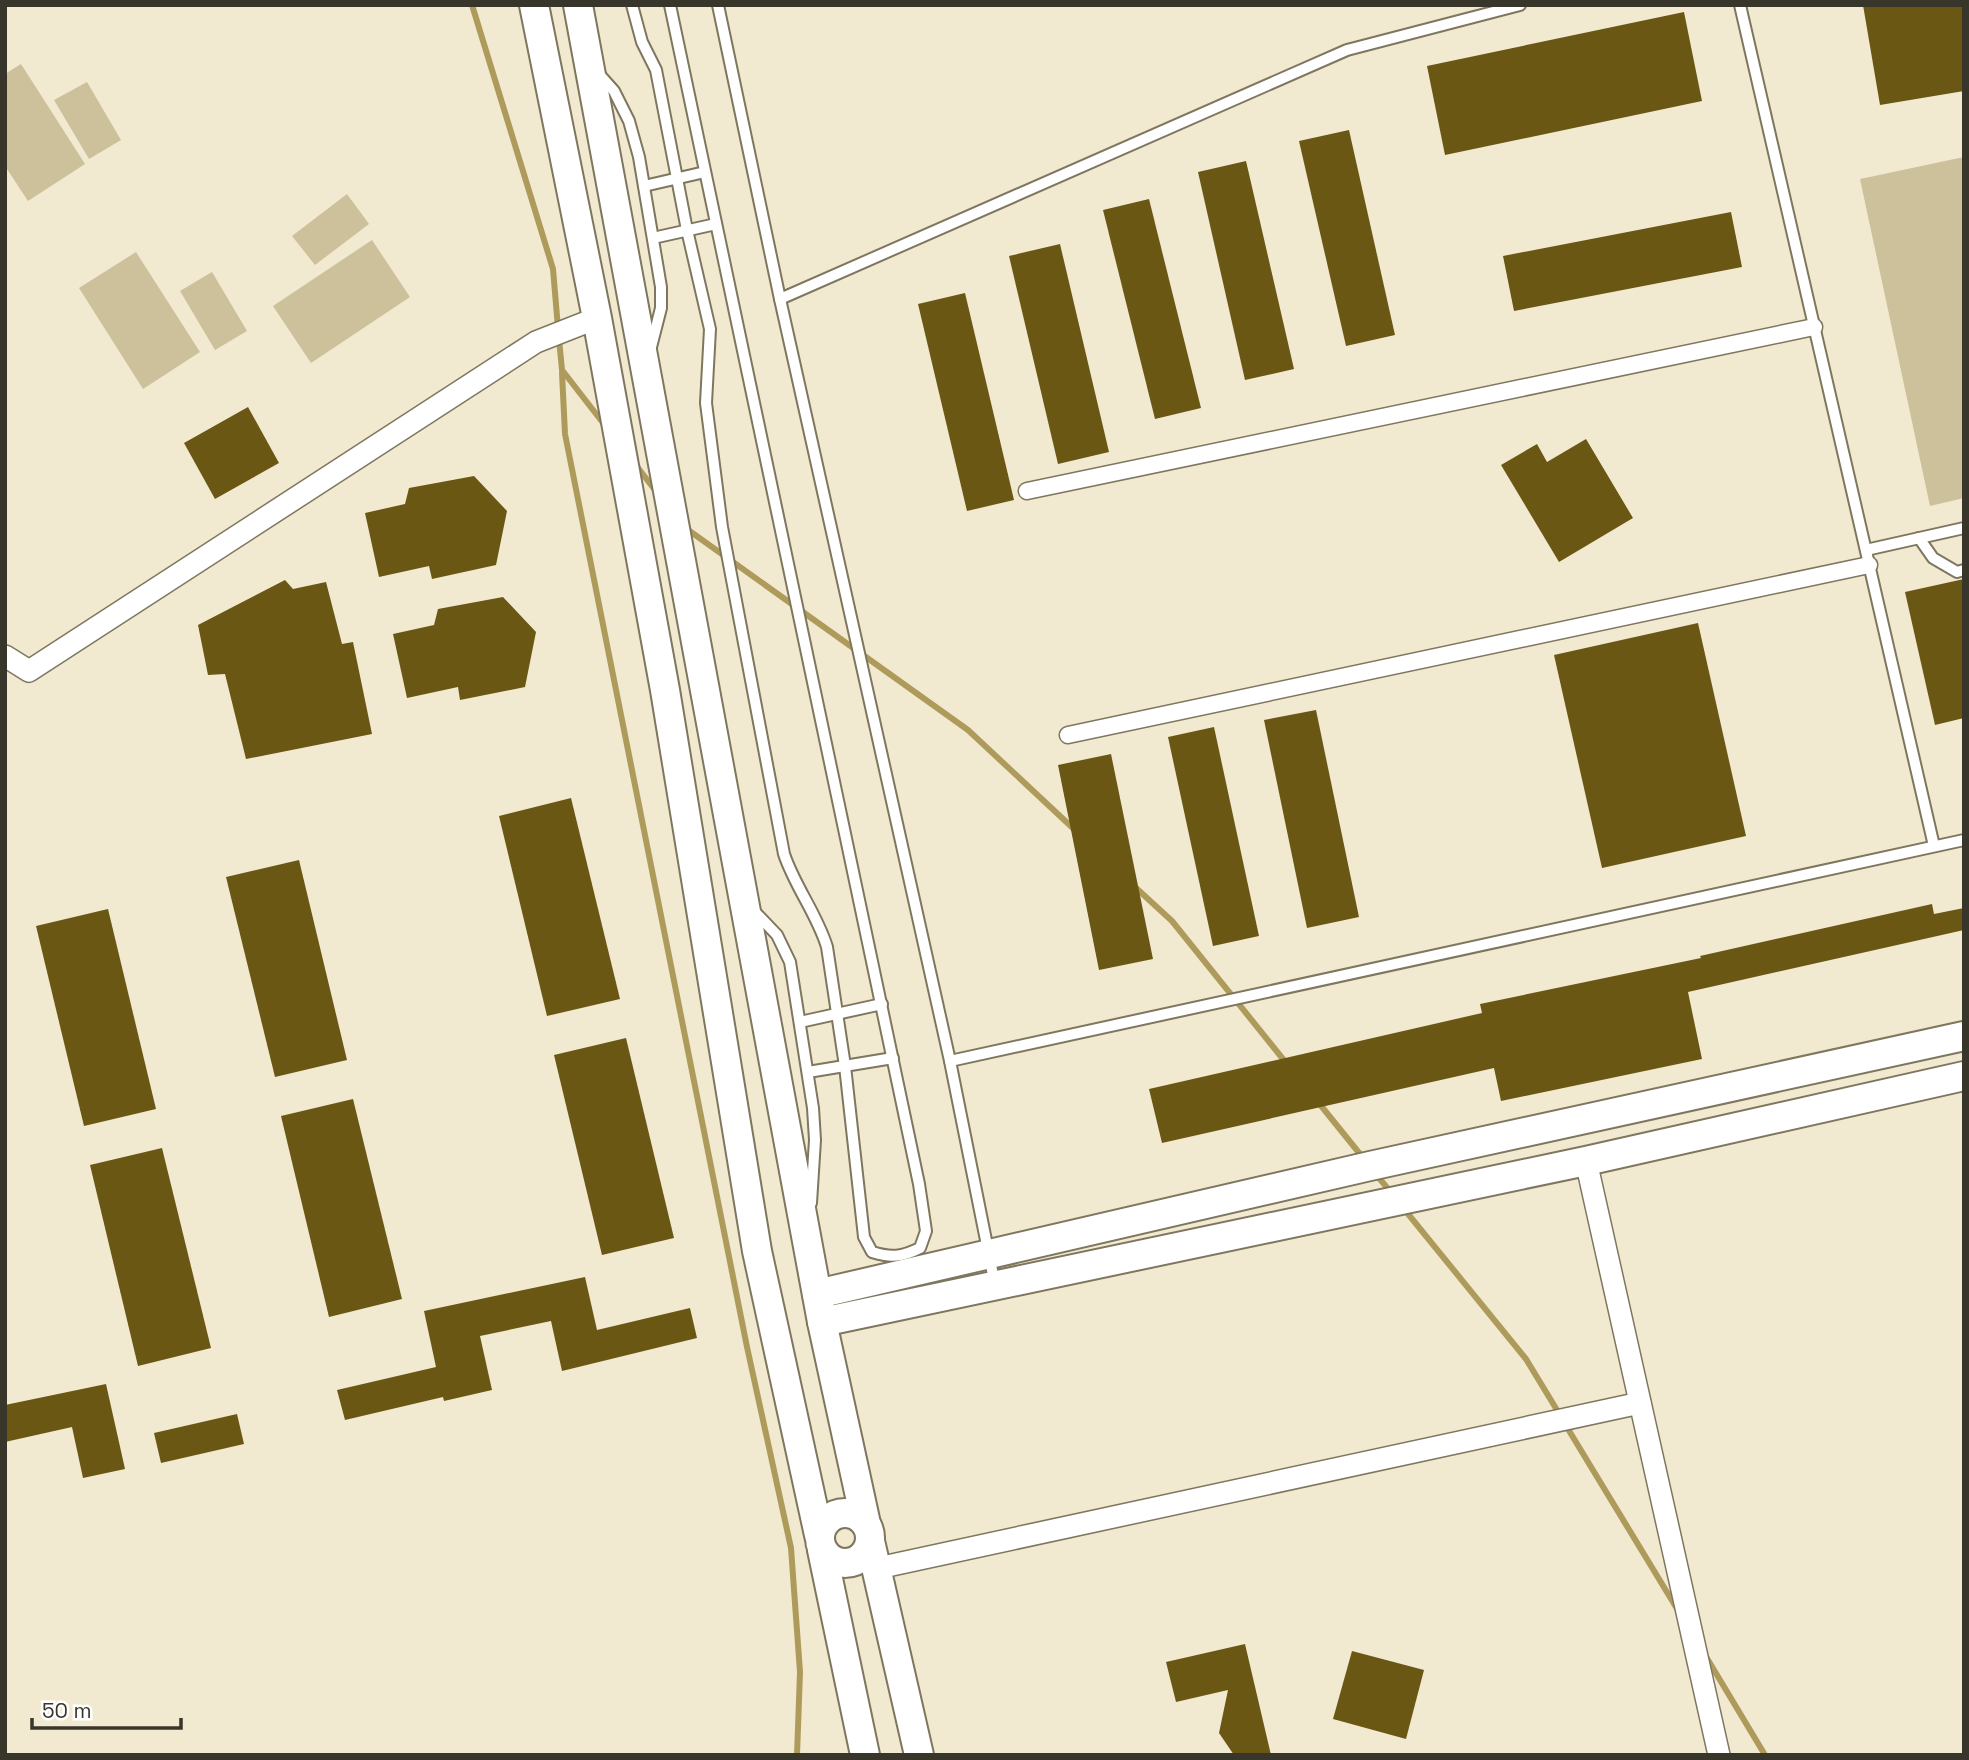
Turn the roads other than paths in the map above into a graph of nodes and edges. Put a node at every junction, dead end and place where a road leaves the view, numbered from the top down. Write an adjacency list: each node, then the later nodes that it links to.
1 (534, 5): 16 (street)
2 (578, 5): 8 (street)
3 (632, 5): 10 (lane)
4 (670, 5): 9 (lane)
5 (718, 5): 15 (lane)
6 (1520, 5): 15 (lane)
7 (1740, 5): 17 (lane)
8 (588, 61): 11 (lane); 18 (street)
9 (705, 172): 10 (lane); 12 (lane)
10 (677, 177): 11 (lane); 13 (lane)
11 (644, 187): 14 (lane)
12 (716, 224): 13 (lane); 29 (lane)
13 (687, 230): 14 (lane); 30 (lane)
14 (653, 238): 18 (lane)
15 (780, 299): 34 (lane)
16 (597, 318): 24 (street); 46 (street)
17 (1814, 327): 19 (street); 22 (lane)
18 (646, 371): 28 (street)
19 (1027, 491)
20 (1964, 528): 21 (lane)
21 (1919, 538): 22 (lane); 23 (lane)
22 (1867, 557): 25 (street); 27 (lane)
23 (1964, 570)
24 (5, 656)
25 (1068, 736)
26 (1964, 840): 27 (lane)
27 (1934, 846): 34 (lane)
28 (744, 900): 31 (lane); 39 (street)
29 (882, 1004): 30 (lane); 33 (lane)
30 (837, 1014): 31 (lane); 35 (lane)
31 (800, 1022): 36 (lane)
32 (1964, 1036): 40 (street)
33 (892, 1058): 35 (lane); 35 (lane)
34 (950, 1061): 40 (lane)
35 (845, 1066): 36 (lane)
36 (808, 1072): 39 (lane)
37 (1964, 1076): 38 (street)
38 (1587, 1161): 41 (street); 44 (street)
39 (808, 1244): 42 (street)
40 (989, 1253): 41 (lane); 42 (street)
41 (996, 1286): 43 (street)
42 (817, 1294): 43 (street)
43 (822, 1322): 45 (street)
44 (1640, 1403): 47 (street); 50 (street)
45 (868, 1532): 46 (street); 46 (street); 47 (street)
46 (821, 1542): 48 (street)
47 (878, 1568): 49 (street)
48 (865, 1755)
49 (919, 1755)
50 (1718, 1755)

